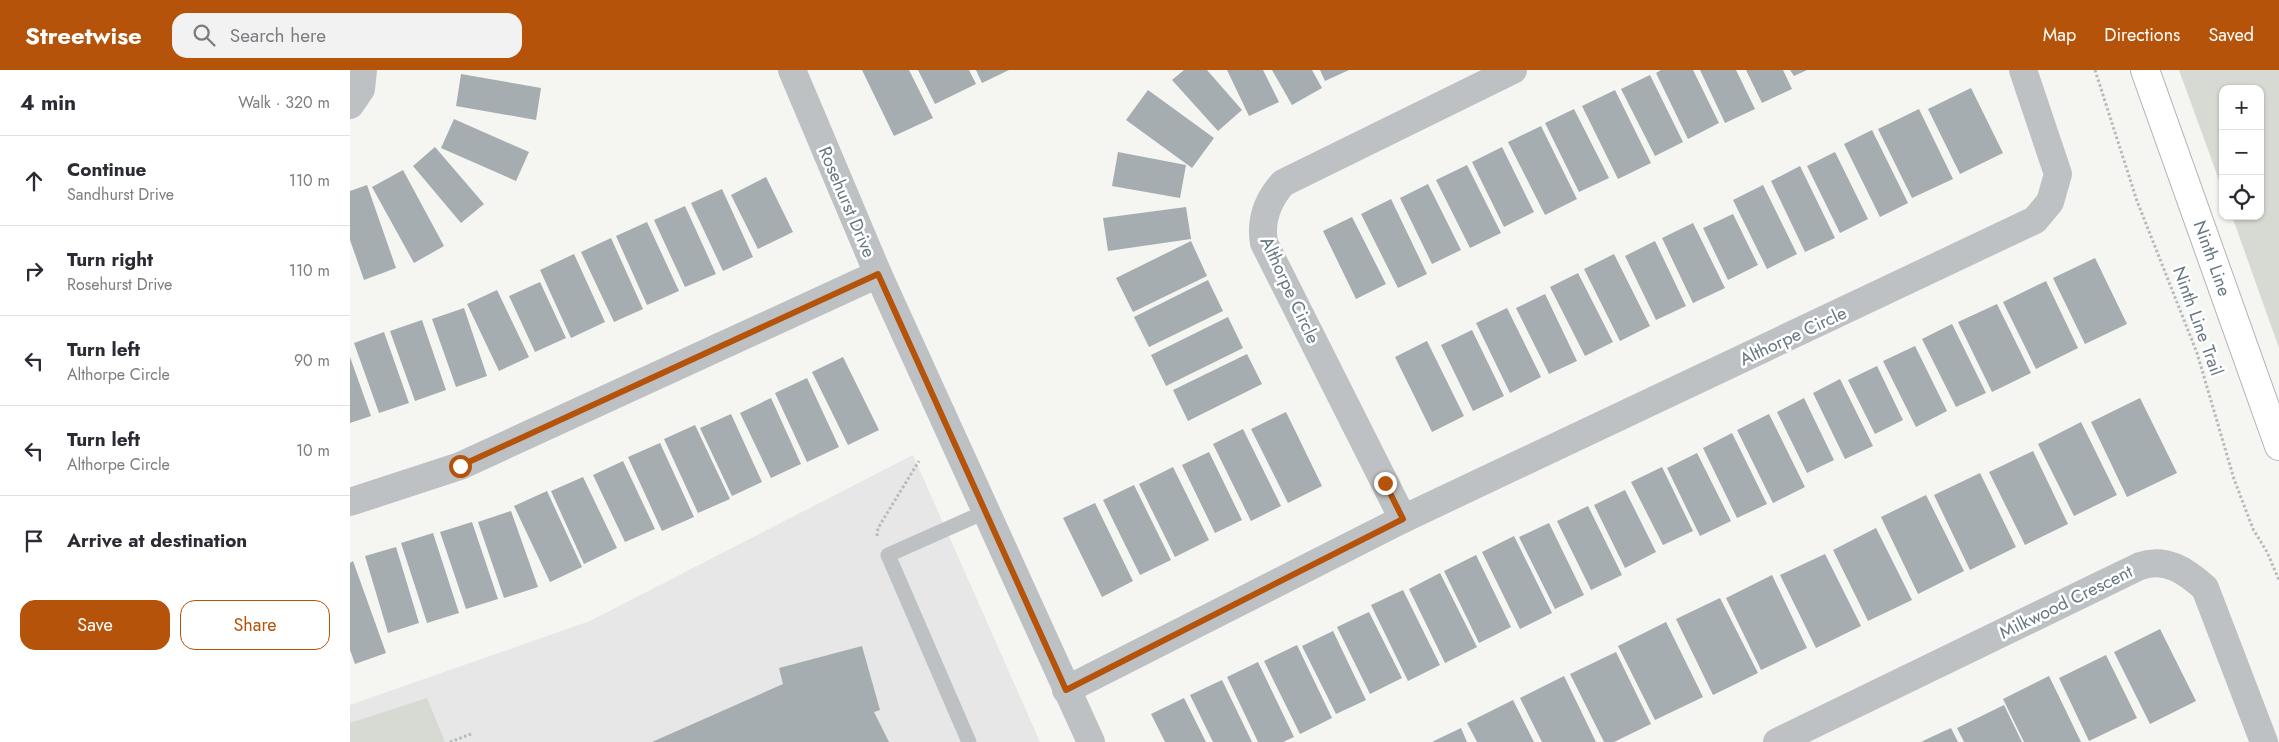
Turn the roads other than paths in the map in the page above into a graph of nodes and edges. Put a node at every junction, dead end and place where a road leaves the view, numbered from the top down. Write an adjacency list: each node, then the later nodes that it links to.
1 (363, 70): 6 (street)
2 (792, 70): 7 (street, Rosehurst Drive)
3 (1513, 70): 11 (street, Althorpe Circle)
4 (2023, 70): 11 (street, Althorpe Circle)
5 (2145, 70): 8 (main road, Ninth Line)
6 (350, 105)
7 (878, 274): 9 (street); 10 (street, Rosehurst Drive)
8 (2279, 446)
9 (350, 502)
10 (986, 512): 12 (street, Rosehurst Drive); 13 (lane)
11 (1403, 519): 12 (street, Althorpe Circle)
12 (1066, 690): 14 (street, Rosehurst Drive)
13 (969, 742)
14 (1091, 742)
15 (1777, 742): 16 (street, Milkwood Crescent)
16 (2264, 742)

